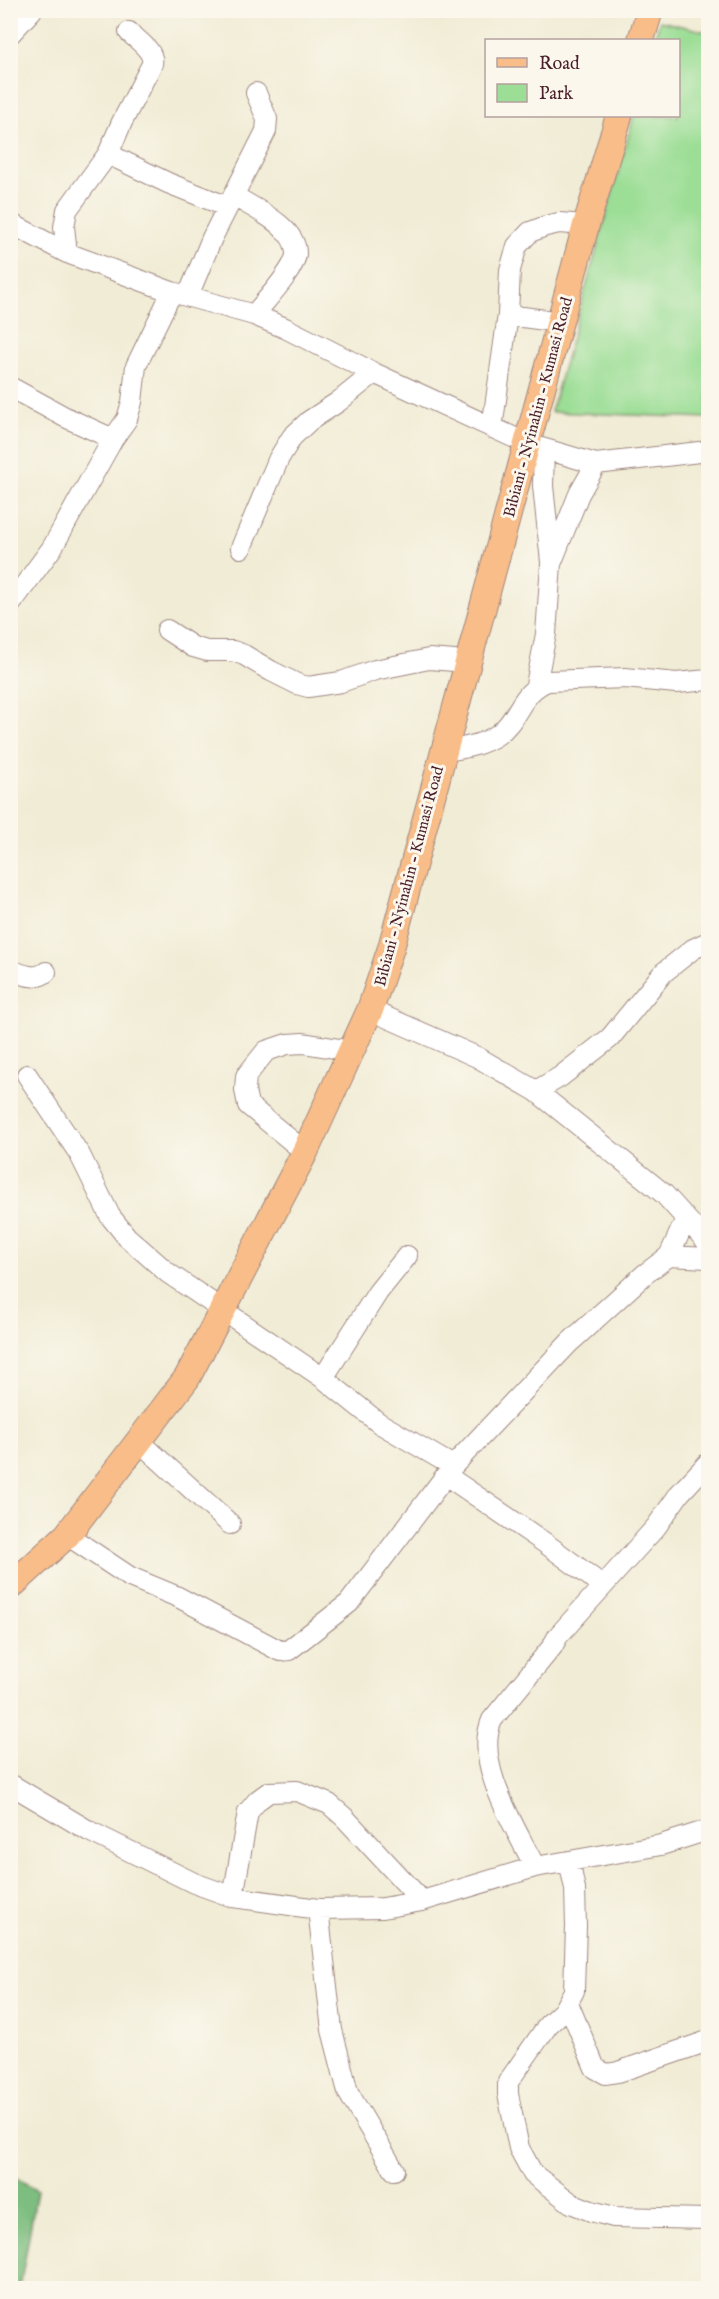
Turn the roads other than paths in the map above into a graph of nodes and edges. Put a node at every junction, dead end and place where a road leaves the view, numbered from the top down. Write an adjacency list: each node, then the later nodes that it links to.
1 (32, 10): 4 (street)
2 (650, 10): 5 (main road)
3 (129, 32): 8 (street)
4 (10, 34)
5 (641, 39)
6 (256, 93): 9 (street)
7 (619, 117): 11 (main road, Bibiani - Nyinahin - Kumasi Road)
8 (108, 154): 9 (street); 12 (street)
9 (231, 201): 13 (street); 14 (street)
10 (10, 223): 12 (street)
11 (586, 225): 15 (street); 16 (main road, Bibiani - Nyinahin - Kumasi Road)
12 (67, 253): 13 (street)
13 (180, 294): 14 (street); 20 (street)
14 (254, 315): 17 (street)
15 (508, 315): 16 (street); 19 (street)
16 (561, 322): 21 (main road, Bibiani - Nyinahin - Kumasi Road)
17 (374, 373): 19 (street); 24 (street)
18 (10, 387): 20 (street)
19 (492, 428): 21 (street)
20 (113, 439): 26 (street)
21 (536, 447): 23 (street); 25 (street); 28 (main road, Bibiani - Nyinahin - Kumasi Road)
22 (708, 451): 23 (street)
23 (596, 464): 25 (street)
24 (241, 548)
25 (552, 564): 30 (street)
26 (10, 605)
27 (167, 630): 28 (street)
28 (467, 662): 31 (main road, Bibiani - Nyinahin - Kumasi Road)
29 (708, 680): 30 (street)
30 (536, 685): 31 (street)
31 (442, 752): 35 (main road, Bibiani - Nyinahin - Kumasi Road)
32 (708, 942): 38 (street)
33 (10, 970): 34 (street)
34 (46, 972)
35 (370, 1010): 36 (main road, Bibiani - Nyinahin - Kumasi Road); 38 (street)
36 (352, 1051): 39 (main road, Bibiani - Nyinahin - Kumasi Road); 39 (street)
37 (27, 1075): 45 (street)
38 (536, 1091): 40 (street)
39 (305, 1152): 45 (main road, Bibiani - Nyinahin - Kumasi Road)
40 (686, 1219): 41 (street); 43 (street)
41 (708, 1243)
42 (407, 1256): 46 (street)
43 (669, 1256): 44 (street); 49 (street)
44 (708, 1258)
45 (223, 1311): 46 (street); 47 (main road, Bibiani - Nyinahin - Kumasi Road)
46 (323, 1378): 49 (street)
47 (140, 1442): 50 (street); 51 (main road, Bibiani - Nyinahin - Kumasi Road)
48 (708, 1463): 52 (street)
49 (450, 1471): 51 (street); 52 (street)
50 (230, 1524)
51 (67, 1534): 53 (main road, Bibiani - Nyinahin - Kumasi Road)
52 (602, 1585): 57 (street)
53 (10, 1587)
54 (10, 1784): 58 (street)
55 (708, 1830): 56 (street)
56 (569, 1862): 57 (street); 61 (street)
57 (535, 1866): 59 (street)
58 (233, 1897): 59 (street); 60 (street)
59 (422, 1901): 60 (street)
60 (318, 1909): 63 (street)
61 (568, 2003): 62 (street); 64 (street)
62 (708, 2041)
63 (394, 2169)
64 (708, 2219)

